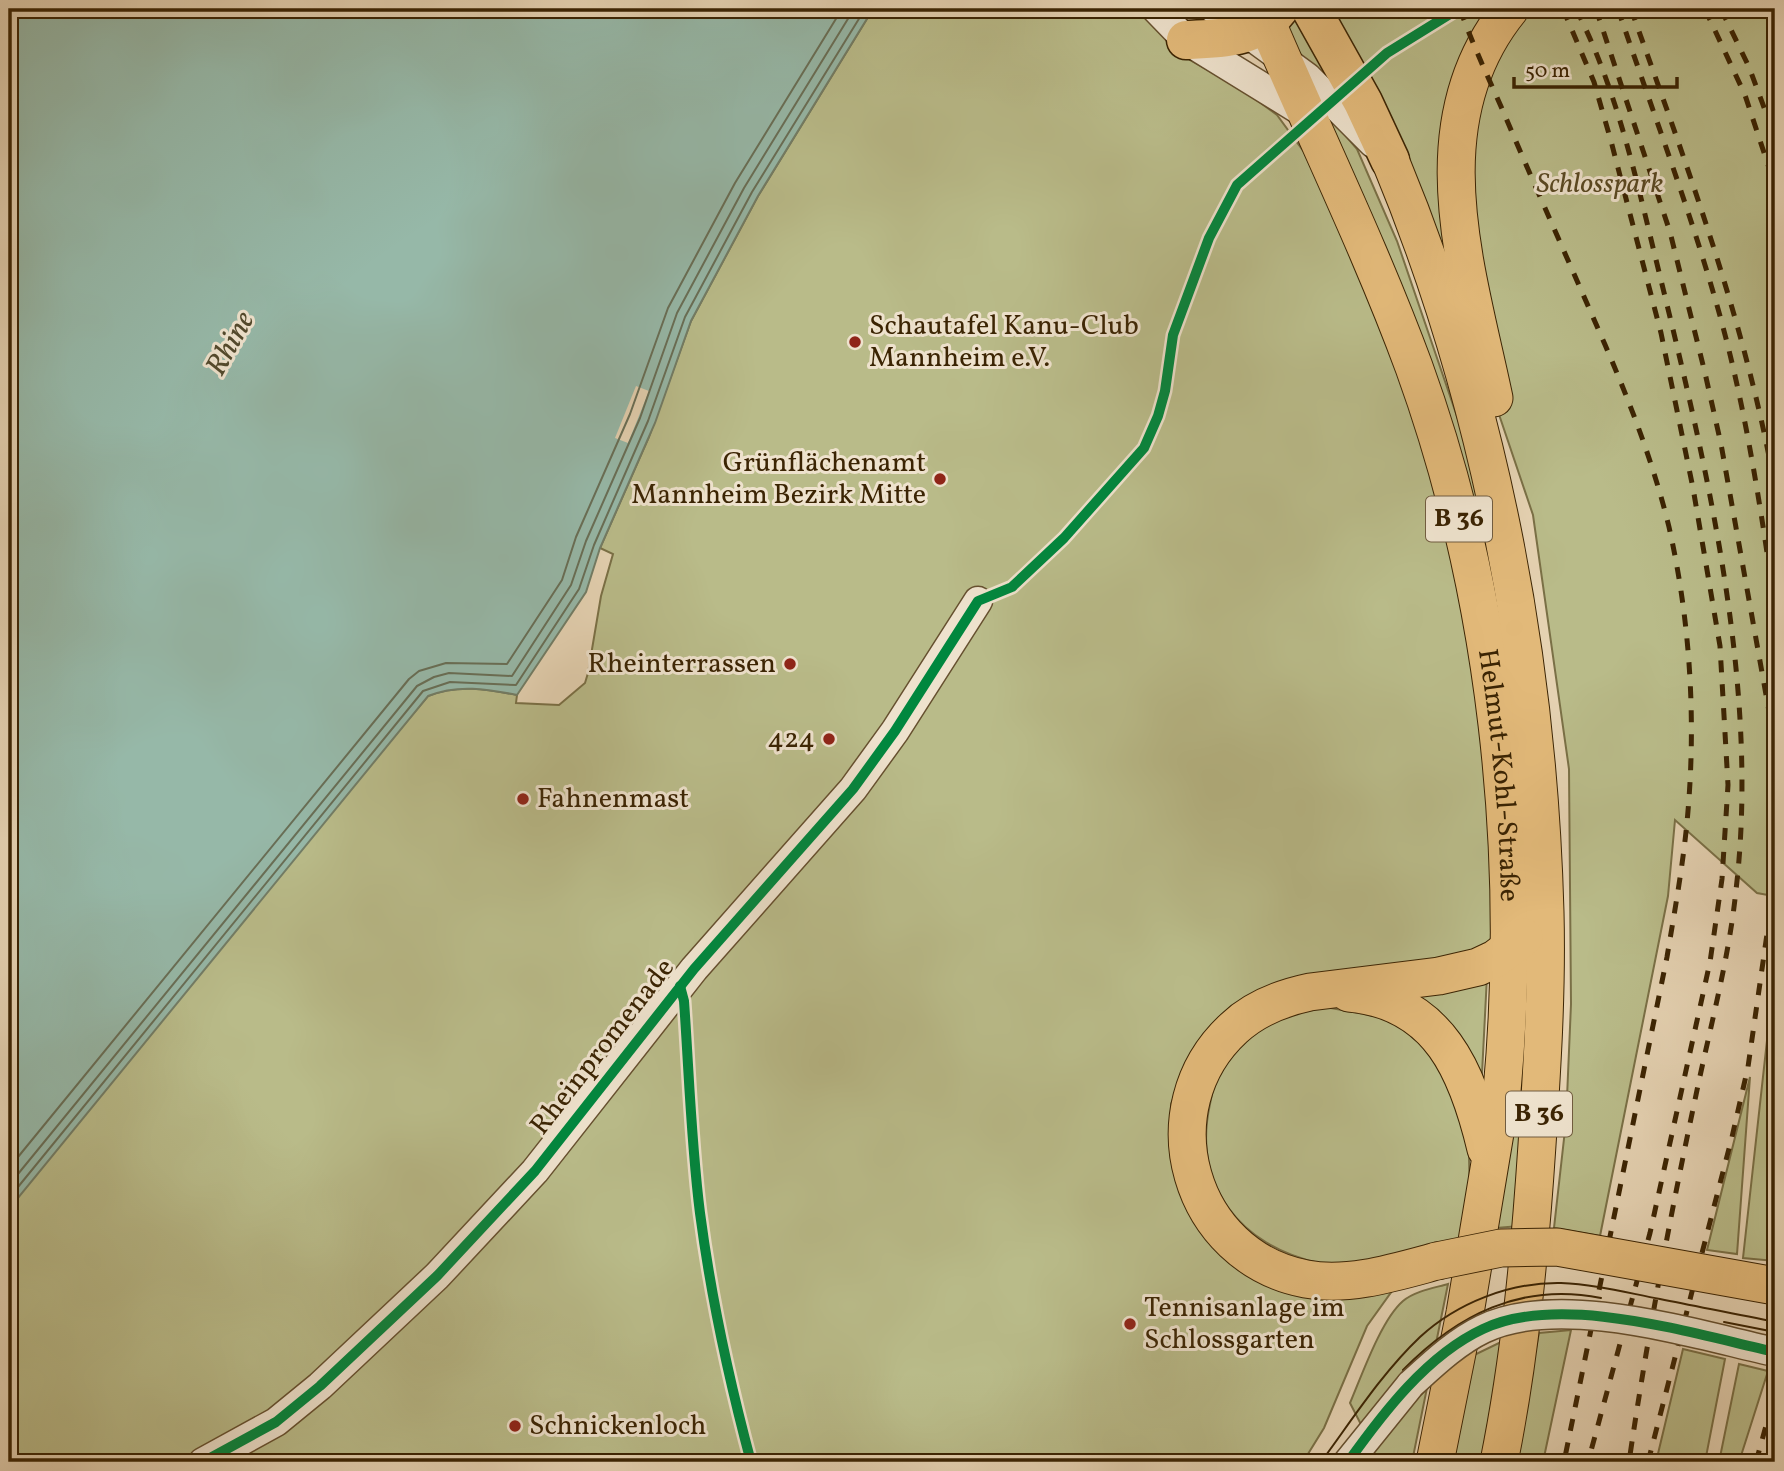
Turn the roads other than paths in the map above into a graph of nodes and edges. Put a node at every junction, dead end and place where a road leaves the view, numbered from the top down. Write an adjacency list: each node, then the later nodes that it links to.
1 (1156, 9): 6 (street)
2 (1214, 9): 5 (street)
3 (1311, 9): 9 (highway, B 36)
4 (1510, 9): 10 (main road)
5 (1263, 18): 6 (highway); 7 (main road, B 36)
6 (1186, 40): 8 (street)
7 (1282, 59): 8 (main road, B 36); 9 (street)
8 (1306, 114): 13 (main road, Helmut-Kohl-Straße / B 36)
9 (1390, 160): 10 (main road, Helmut-Kohl-Straße / B 36)
10 (1504, 534): 12 (main road, Helmut-Kohl-Straße / B 36)
11 (978, 601): 18 (street, Rheinpromenade)
12 (1545, 912): 13 (main road); 21 (main road, Helmut-Kohl-Straße / B 36)
13 (1510, 948): 14 (main road); 15 (main road, Helmut-Kohl-Straße / B 36)
14 (1327, 991): 15 (main road); 16 (main road, bridge)
15 (1490, 1164): 20 (main road, Helmut-Kohl-Straße / B 36)
16 (1775, 1286)
17 (1775, 1352): 19 (street, bridge)
18 (203, 1462)
19 (1348, 1462)
20 (1434, 1462)
21 (1499, 1462)

